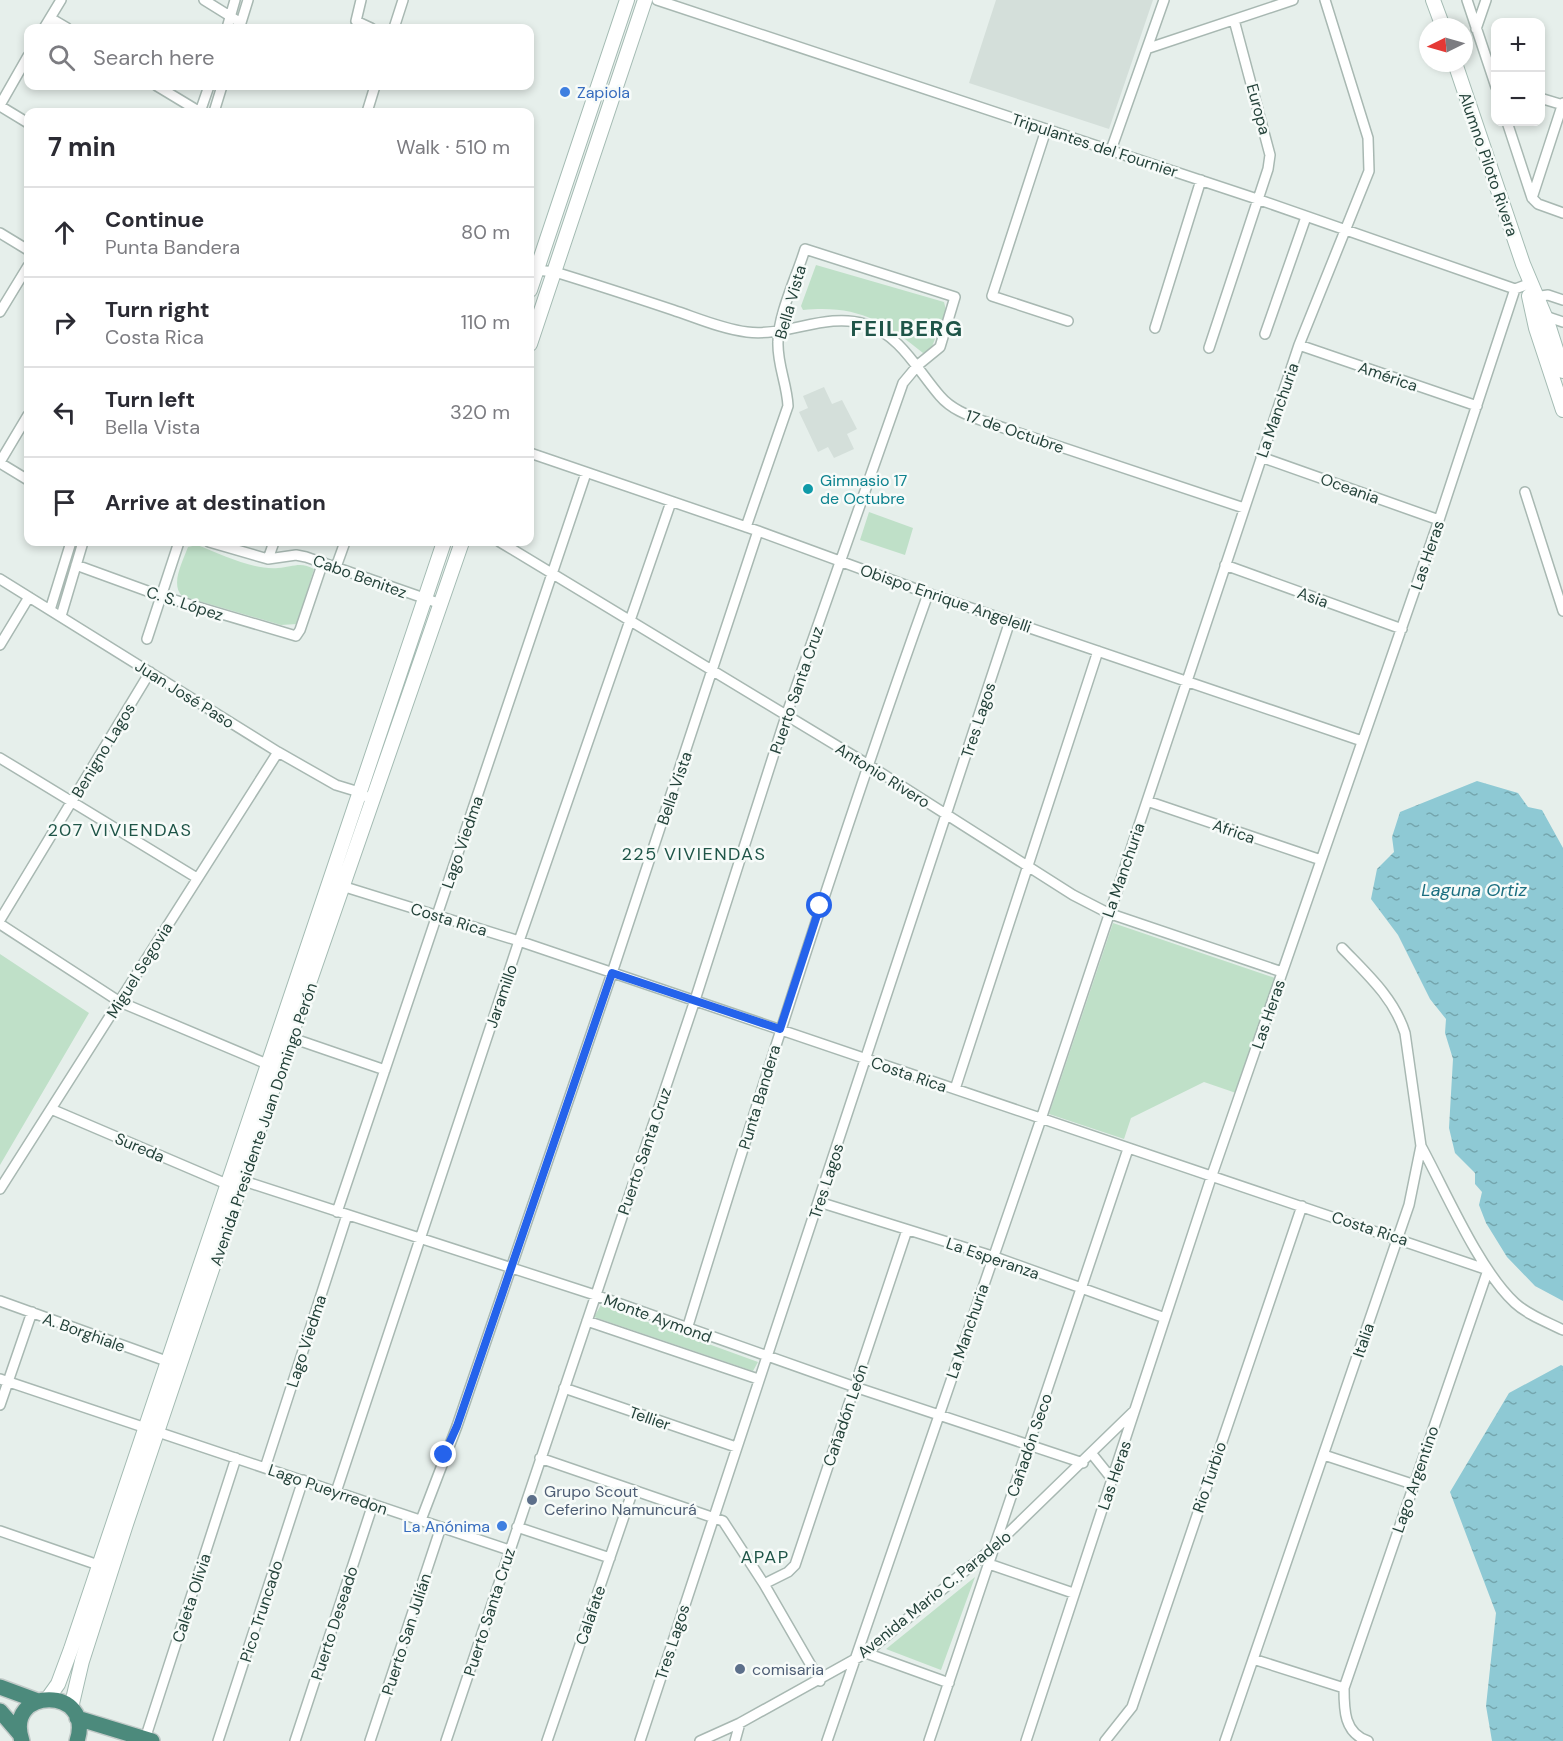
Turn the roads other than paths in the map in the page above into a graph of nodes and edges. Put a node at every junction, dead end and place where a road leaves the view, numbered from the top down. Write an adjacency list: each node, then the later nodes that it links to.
1 (61, 0): 17 (street)
2 (204, 0): 16 (street)
3 (236, 0): 16 (street)
4 (248, 0): 24 (street)
5 (362, 0): 25 (street)
6 (403, 0): 26 (street)
7 (627, 0): 55 (main road)
8 (645, 0): 56 (main road)
9 (657, 0): 45 (street, Tripulantes del Fournier)
10 (1164, 0): 28 (street)
11 (1293, 0): 19 (street)
12 (1325, 0): 52 (street, La Manchuria)
13 (1434, 0): 18 (main road)
14 (1467, 0): 27 (street)
15 (1486, 0): 27 (street)
16 (231, 17): 22 (street); 23 (street)
17 (50, 18): 20 (street); 21 (street)
18 (1440, 18)
19 (1234, 20): 28 (street); 49 (street, Europa)
20 (46, 24)
21 (61, 24)
22 (228, 24)
23 (238, 24)
24 (241, 24)
25 (363, 24)
26 (395, 24)
27 (1476, 29): 31 (street)
28 (1149, 48): 46 (street)
29 (24, 63): 38 (street)
30 (1458, 72): 59 (main road, Alumno Piloto Rivera)
31 (1491, 72)
32 (164, 90): 39 (street)
33 (208, 90): 40 (street)
34 (221, 90): 41 (street)
35 (374, 90): 42 (street)
36 (1545, 99): 37 (street)
37 (1563, 104): 48 (street)
38 (0, 105): 43 (street)
39 (194, 108)
40 (201, 108)
41 (215, 108)
42 (368, 108)
43 (24, 120)
44 (1508, 126): 48 (street)
45 (1046, 130): 46 (street, Tripulantes del Fournier); 64 (street)
46 (1111, 150): 47 (street, Tripulantes del Fournier)
47 (1201, 180): 49 (street, Tripulantes del Fournier); 66 (street)
48 (1532, 198): 50 (street)
49 (1257, 199): 51 (street, Tripulantes del Fournier); 71 (street, Europa)
50 (1563, 213)
51 (1306, 217): 52 (street, Tripulantes del Fournier); 69 (street)
52 (1346, 231): 59 (street, Tripulantes del Fournier); 70 (street, La Manchuria)
53 (0, 233): 54 (street)
54 (24, 248)
55 (536, 270): 56 (street, 17 de Octubre); 58 (main road)
56 (555, 272): 67 (main road); 68 (street, 17 de Octubre)
57 (24, 273): 62 (street)
58 (534, 277)
59 (1528, 290): 61 (street, Tripulantes del Fournier); 63 (main road, Alumno Piloto Rivera); 75 (street, Las Heras)
60 (955, 297): 68 (street, Bella Vista); 73 (street, Puerto Santa Cruz)
61 (1563, 300)
62 (0, 312)
63 (1539, 316): 65 (street); 74 (main road, Alumno Piloto Rivera); 76 (main road, Alumno Piloto Rivera)
64 (1068, 321)
65 (1563, 322)
66 (1155, 328)
67 (534, 332)
68 (779, 332): 73 (street, 17 de Octubre); 87 (street, Bella Vista)
69 (1265, 334)
70 (1299, 345): 75 (street, América); 79 (street, La Manchuria)
71 (1209, 348)
72 (1563, 354): 74 (street)
73 (918, 365): 85 (street, 17 de Octubre); 100 (street, Puerto Santa Cruz)
74 (1563, 371)
75 (1477, 406): 86 (street, Las Heras)
76 (1563, 410)
77 (24, 423): 80 (street)
78 (534, 454): 81 (street, Obispo Enrique Angelelli)
79 (1261, 457): 85 (street, La Manchuria); 86 (street, Oceania)
80 (0, 462): 82 (street)
81 (586, 473): 84 (street, Obispo Enrique Angelelli); 104 (street, Lago Viedma)
82 (24, 477)
83 (1525, 492): 112 (street)
84 (671, 502): 87 (street, Obispo Enrique Angelelli); 114 (street, Jaramillo)
85 (1244, 508): 102 (street, La Manchuria)
86 (1439, 520): 116 (street, Las Heras)
87 (746, 527): 88 (street, Obispo Enrique Angelelli)
88 (758, 531): 100 (street, Obispo Enrique Angelelli); 121 (street, Bella Vista)
89 (69, 546): 111 (street)
90 (83, 546): 101 (street)
91 (177, 546): 107 (street)
92 (223, 546): 98 (street, Cabo Benitez)
93 (273, 546): 98 (street)
94 (344, 546): 103 (street)
95 (443, 546): 109 (main road, Avenida Presidente Juan Domingo Perón)
96 (461, 546): 110 (main road, Avenida Presidente Juan Domingo Perón)
97 (507, 546): 104 (street, Antonio Rivero)
98 (268, 559): 99 (street, Cabo Benitez)
99 (323, 562): 103 (street, Cabo Benitez); 107 (street, C. S. López)
100 (840, 562): 106 (street, Obispo Enrique Angelelli); 123 (street, Puerto Santa Cruz)
101 (76, 565): 107 (street, C. S. López); 113 (street)
102 (1225, 565): 116 (street, Asia); 122 (street, La Manchuria)
103 (336, 567): 109 (street, Cabo Benitez)
104 (553, 572): 114 (street, Antonio Rivero); 139 (street, Lago Viedma)
105 (0, 579): 108 (street, Juan José Paso)
106 (928, 594): 115 (street, Obispo Enrique Angelelli); 127 (street, Punta Bandera)
107 (161, 596): 117 (street)
108 (29, 597): 111 (street, Juan José Paso); 118 (street)
109 (424, 599): 110 (street, Cabo Benitez); 128 (main road, Avenida Presidente Juan Domingo Perón)
110 (441, 604): 130 (main road, Avenida Presidente Juan Domingo Perón)
111 (50, 609): 113 (street, Juan José Paso)
112 (1563, 611)
113 (61, 616): 120 (street, Juan José Paso)
114 (629, 620): 121 (street, Antonio Rivero); 141 (street, Jaramillo)
115 (1010, 621): 119 (street, Obispo Enrique Angelelli); 132 (street, Tres Lagos)
116 (1402, 628): 124 (street, Las Heras)
117 (147, 639)
118 (0, 645)
119 (1098, 651): 122 (street, Obispo Enrique Angelelli); 134 (street)
120 (150, 672): 125 (street, Juan José Paso); 129 (street, Benigno Lagos)
121 (712, 673): 123 (street, Antonio Rivero); 144 (street, Bella Vista)
122 (1187, 679): 124 (street, Obispo Enrique Angelelli); 131 (street, La Manchuria)
123 (786, 716): 127 (street, Antonio Rivero); 145 (street, Puerto Santa Cruz)
124 (1362, 741): 133 (street, Las Heras)
125 (278, 752): 128 (street, Juan José Paso); 135 (street, Miguel Segovia)
126 (0, 758): 129 (street)
127 (867, 764): 132 (street, Antonio Rivero); 147 (street, Punta Bandera)
128 (359, 792): 130 (street, Juan José Paso); 136 (main road, Avenida Presidente Juan Domingo Perón)
129 (72, 801): 135 (street); 140 (street, Benigno Lagos)
130 (374, 801): 137 (main road, Avenida Presidente Juan Domingo Perón)
131 (1147, 801): 133 (street, Africa); 138 (street, La Manchuria)
132 (946, 815): 134 (street, Antonio Rivero); 149 (street, Tres Lagos)
133 (1321, 860): 143 (street, Las Heras)
134 (1029, 869): 138 (street, Antonio Rivero); 153 (street)
135 (197, 878): 146 (street, Miguel Segovia)
136 (329, 882): 137 (street, Costa Rica); 148 (main road, Avenida Presidente Juan Domingo Perón)
137 (345, 886): 139 (street, Costa Rica); 148 (main road, Avenida Presidente Juan Domingo Perón)
138 (1108, 913): 143 (street, Antonio Rivero); 155 (street, La Manchuria)
139 (437, 915): 141 (street, Costa Rica); 152 (street, Lago Viedma)
140 (0, 922): 146 (street)
141 (519, 941): 144 (street, Costa Rica); 166 (street, Jaramillo)
142 (1342, 948): 156 (street, Italia)
143 (1282, 972): 158 (street, Las Heras)
144 (612, 973): 145 (street, Costa Rica); 168 (street, Bella Vista)
145 (695, 1000): 147 (street, Costa Rica); 171 (street, Puerto Santa Cruz)
146 (120, 1002): 151 (street); 154 (street, Miguel Segovia)
147 (780, 1029): 149 (street, Costa Rica); 176 (street, Punta Bandera)
148 (284, 1036): 150 (main road, Avenida Presidente Juan Domingo Perón); 151 (main road, Avenida Presidente Juan Domingo Perón); 152 (street)
149 (866, 1059): 153 (street, Costa Rica); 161 (street, Tres Lagos)
150 (282, 1062): 151 (street); 159 (main road, Avenida Presidente Juan Domingo Perón)
151 (267, 1064): 159 (main road, Avenida Presidente Juan Domingo Perón)
152 (385, 1070): 163 (street, Lago Viedma)
153 (955, 1089): 155 (street, Costa Rica)
154 (51, 1109): 159 (street, Sureda); 160 (street, Miguel Segovia)
155 (1041, 1119): 157 (street, Costa Rica); 167 (street, La Manchuria)
156 (1421, 1146): 165 (street, Italia); 169 (street)
157 (1128, 1149): 158 (street, Costa Rica); 170 (street, Cañadón Seco)
158 (1212, 1175): 162 (street, Costa Rica); 174 (street, Las Heras)
159 (237, 1181): 163 (street, Monte Aymond); 179 (main road, Avenida Presidente Juan Domingo Perón); 187 (main road, Avenida Presidente Juan Domingo Perón)
160 (0, 1189)
161 (819, 1202): 164 (street, La Esperanza); 178 (street, Tres Lagos)
162 (1302, 1206): 165 (street, Costa Rica); 239 (street, Rio Turbio)
163 (342, 1214): 166 (street, Monte Aymond); 195 (street, Lago Viedma)
164 (907, 1230): 167 (street, La Esperanza); 182 (street, Cañadón León)
165 (1399, 1238): 169 (street, Costa Rica); 191 (street, Italia)
166 (419, 1239): 168 (street, Monte Aymond); 200 (street, Jaramillo)
167 (992, 1256): 170 (street, La Esperanza); 186 (street, La Manchuria)
168 (510, 1268): 171 (street, Monte Aymond); 203 (street, Bella Vista)
169 (1488, 1270): 177 (street); 198 (street, Lago Argentino)
170 (1081, 1289): 174 (street, La Esperanza); 188 (street, Cañadón Seco)
171 (595, 1296): 175 (street, Puerto Santa Cruz); 176 (street, Monte Aymond)
172 (0, 1301): 173 (street, A. Borghiale)
173 (32, 1312): 179 (street, A. Borghiale); 181 (street)
174 (1165, 1318): 185 (street, Las Heras)
175 (587, 1321): 180 (street); 183 (street, Puerto Santa Cruz)
176 (687, 1329): 178 (street, Monte Aymond)
177 (1563, 1330)
178 (766, 1356): 180 (street, Tres Lagos); 182 (street, Monte Aymond)
179 (169, 1362): 187 (main road, Avenida Presidente Juan Domingo Perón)
180 (758, 1379): 189 (street, Tres Lagos)
181 (4, 1380): 184 (street); 187 (street, Lago Pueyrredon)
182 (855, 1387): 186 (street, Monte Aymond); 212 (street, Cañadón León)
183 (564, 1388): 189 (street, Tellier); 193 (street, Puerto Santa Cruz)
184 (0, 1405)
185 (1138, 1407): 190 (street, Avenida Mario C. Paradelo); 196 (street, Las Heras)
186 (939, 1414): 188 (street, Monte Aymond); 215 (street, La Manchuria)
187 (153, 1430): 192 (street, Lago Pueyrredon); 211 (main road, Avenida Presidente Juan Domingo Perón)
188 (1029, 1443): 194 (street, Monte Aymond); 207 (street, Cañadón Seco)
189 (736, 1448): 202 (street, Tres Lagos)
190 (1092, 1454): 194 (street, Avenida Mario C. Paradelo); 196 (street)
191 (1323, 1455): 198 (street); 216 (street, Italia)
192 (236, 1458): 195 (street, Lago Pueyrredon); 226 (street, Caleta Olivia)
193 (540, 1458): 199 (street); 205 (street, Puerto Santa Cruz)
194 (1083, 1463): 207 (street, Avenida Mario C. Paradelo)
195 (265, 1468): 197 (street, Lago Pueyrredon)
196 (1112, 1479): 213 (street, Las Heras)
197 (303, 1480): 200 (street, Lago Pueyrredon); 229 (street, Pico Truncado)
198 (1412, 1484): 220 (street, Lago Argentino)
199 (633, 1490): 202 (street); 209 (street, Calafate)
200 (336, 1492): 201 (street, Lago Pueyrredon)
201 (373, 1504): 203 (street, Lago Pueyrredon); 230 (street, Puerto Deseado)
202 (713, 1516): 212 (street); 234 (street, Tres Lagos)
203 (421, 1520): 204 (street, Lago Pueyrredon)
204 (441, 1527): 208 (street, Lago Pueyrredon); 231 (street, Puerto San Julián)
205 (517, 1527): 208 (street, Puerto Santa Cruz); 209 (street)
206 (0, 1532): 211 (street)
207 (995, 1546): 210 (street, Cañadón Seco); 214 (street, Avenida Mario C. Paradelo)
208 (509, 1550): 232 (street, Puerto Santa Cruz)
209 (610, 1558): 233 (street, Calafate)
210 (989, 1564): 213 (street); 218 (street, Cañadón Seco)
211 (106, 1567): 221 (main road, Avenida Presidente Juan Domingo Perón); 223 (main road, Avenida Presidente Juan Domingo Perón)
212 (764, 1584): 217 (street)
213 (1073, 1593): 238 (street, Las Heras)
214 (866, 1653): 215 (street, Avenida Mario C. Paradelo); 218 (street)
215 (854, 1659): 217 (street, Avenida Mario C. Paradelo); 236 (street, La Manchuria)
216 (1253, 1659): 220 (street); 240 (street, Italia)
217 (820, 1681): 224 (street, Avenida Mario C. Paradelo)
218 (949, 1683): 237 (street, Cañadón Seco)
219 (0, 1688): 221 (highway)
220 (1344, 1688): 241 (street)
221 (43, 1700): 223 (highway); 225 (highway)
222 (0, 1711): 225 (highway)
223 (74, 1713): 226 (highway); 228 (highway)
224 (740, 1723): 227 (street, Avenida Mario C. Paradelo); 235 (street)
225 (21, 1737)
226 (148, 1740)
227 (708, 1740)
228 (76, 1741)
229 (218, 1741)
230 (295, 1741)
231 (370, 1741)
232 (446, 1741)
233 (547, 1741)
234 (640, 1741)
235 (735, 1741)
236 (827, 1741)
237 (929, 1741)
238 (1026, 1741)
239 (1105, 1741)
240 (1225, 1741)
241 (1368, 1741)

